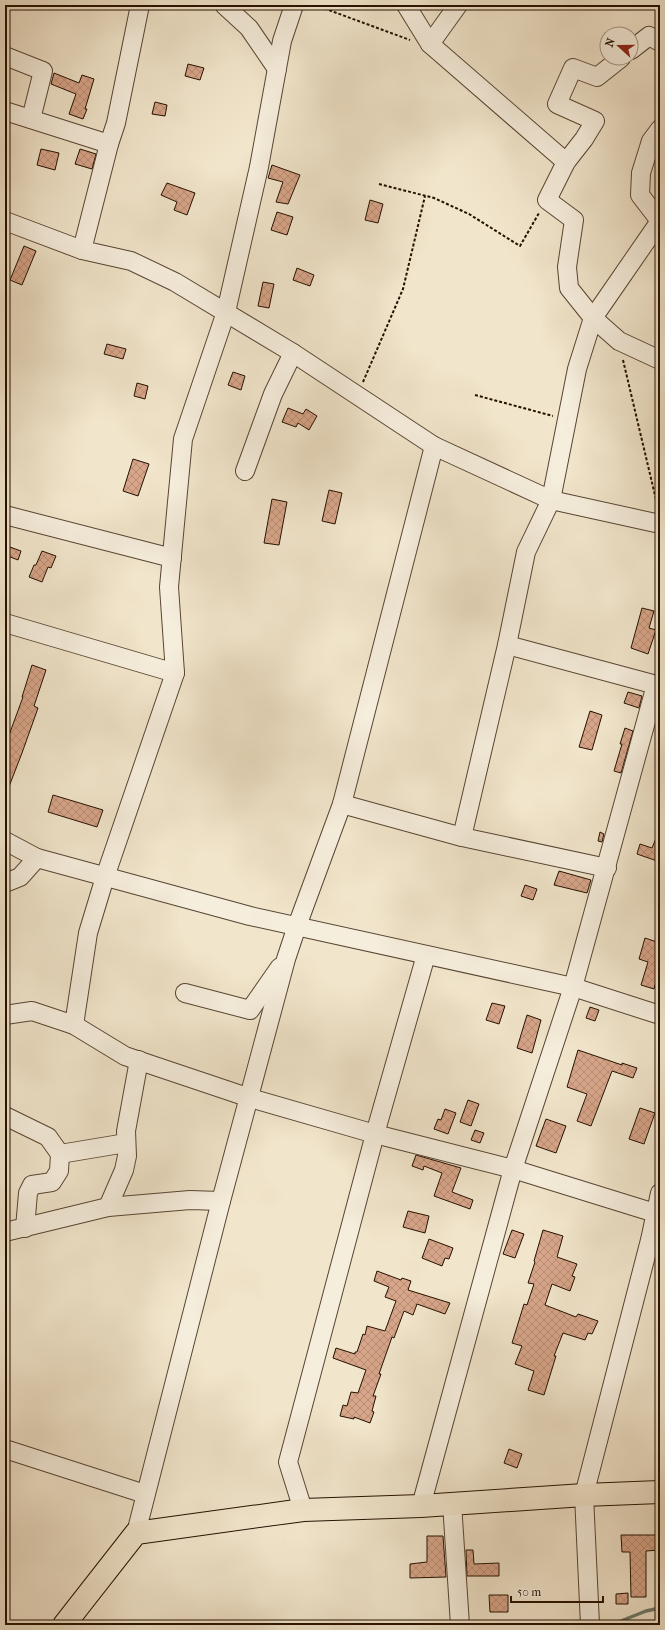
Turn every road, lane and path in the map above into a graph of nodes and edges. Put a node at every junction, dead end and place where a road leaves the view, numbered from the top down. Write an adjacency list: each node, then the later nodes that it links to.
1 (140, 5): 16 (street)
2 (224, 5): 12 (street)
3 (294, 5): 12 (street)
4 (315, 5): 8 (path)
5 (406, 5): 8 (street)
6 (458, 5): 8 (street)
7 (660, 42): 9 (street)
8 (430, 44): 17 (street)
9 (639, 44)
10 (5, 56): 14 (street)
11 (611, 66): 17 (street)
12 (277, 69): 24 (street)
13 (5, 111): 14 (street)
14 (31, 119): 16 (street)
15 (660, 129): 22 (street)
16 (108, 144): 23 (street)
17 (566, 162): 20 (street)
18 (379, 184): 19 (path)
19 (425, 196): 20 (path); 29 (path)
20 (547, 200): 25 (street)
21 (5, 221): 23 (street)
22 (660, 221): 25 (street)
23 (82, 250): 24 (street)
24 (226, 312): 27 (street); 37 (street)
25 (593, 318): 26 (street); 31 (street)
26 (619, 341): 28 (street); 36 (path)
27 (293, 353): 29 (street); 33 (street)
28 (660, 360)
29 (358, 395): 32 (street)
30 (475, 395): 31 (path)
31 (566, 420): 34 (street)
32 (434, 446): 34 (street); 42 (street)
33 (245, 471)
34 (551, 500): 36 (street); 39 (street)
35 (5, 515): 37 (street)
36 (659, 517)
37 (172, 558): 40 (street)
38 (5, 623): 40 (street)
39 (507, 645): 41 (street); 43 (street)
40 (175, 673): 47 (street)
41 (658, 685): 46 (street)
42 (342, 804): 43 (street); 49 (street)
43 (462, 837): 46 (street)
44 (5, 841): 45 (street)
45 (38, 858): 47 (street); 48 (street)
46 (607, 868): 52 (street)
47 (105, 877): 49 (street); 56 (street)
48 (5, 883)
49 (297, 926): 50 (street); 51 (street)
50 (426, 956): 52 (street); 60 (street)
51 (286, 959): 53 (street); 58 (street)
52 (573, 987): 55 (street); 63 (street)
53 (185, 993)
54 (5, 1015): 56 (street)
55 (660, 1015)
56 (74, 1025): 57 (street)
57 (139, 1060): 58 (street); 61 (street)
58 (250, 1098): 60 (street); 65 (street)
59 (5, 1116): 62 (street)
60 (374, 1134): 63 (street); 77 (street)
61 (126, 1143): 62 (street); 66 (street)
62 (60, 1154): 68 (street)
63 (513, 1169): 67 (street); 76 (street)
64 (660, 1193): 67 (street)
65 (221, 1201): 66 (street); 73 (street)
66 (108, 1207): 68 (street)
67 (655, 1213): 70 (street)
68 (25, 1228): 69 (street)
69 (5, 1232)
70 (655, 1241): 74 (street)
71 (5, 1449): 73 (street)
72 (660, 1492): 74 (main road)
73 (145, 1494): 78 (street)
74 (584, 1495): 75 (main road); 81 (street)
75 (452, 1503): 76 (main road); 80 (street)
76 (421, 1506): 77 (main road)
77 (303, 1510): 78 (main road)
78 (136, 1533): 79 (main road)
79 (64, 1625)
80 (460, 1625)
81 (590, 1625)

